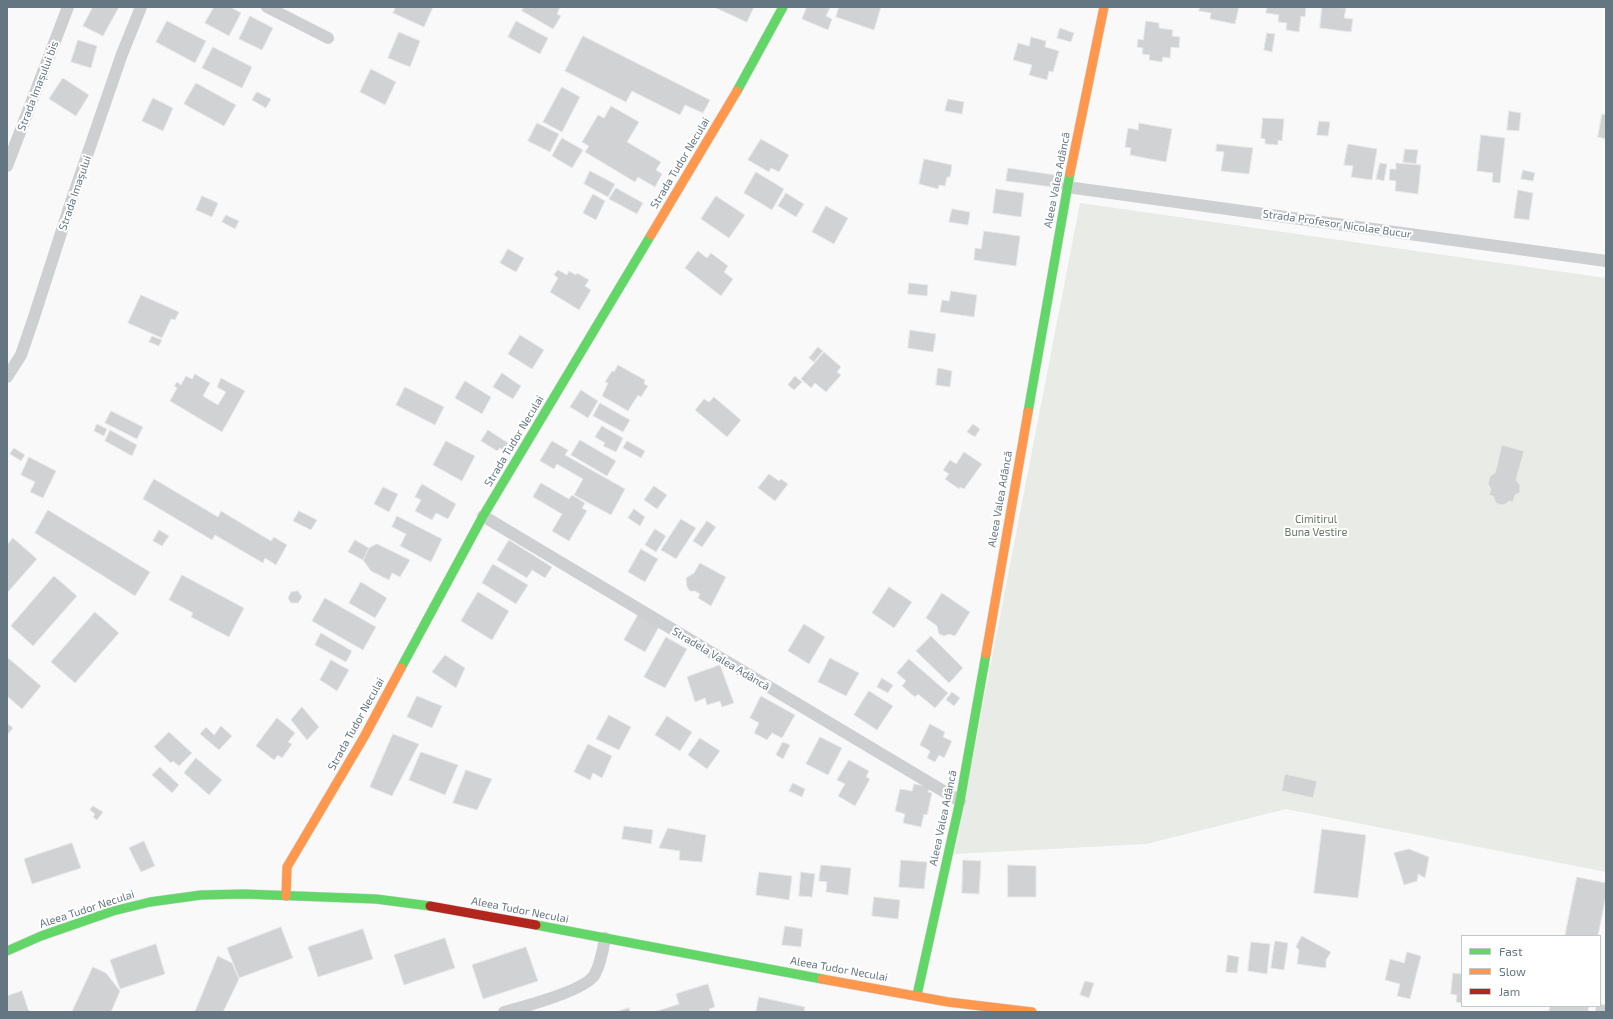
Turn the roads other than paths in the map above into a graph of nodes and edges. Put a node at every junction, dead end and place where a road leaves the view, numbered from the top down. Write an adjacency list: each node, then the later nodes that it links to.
1 (68, 7): 7 (street, Strada Imașului bis)
2 (141, 7): 11 (street, Strada Imașului)
3 (267, 7): 6 (street)
4 (783, 7): 12 (street, Strada Tudor Neculai)
5 (1104, 7): 9 (street, Aleea Valea Adâncă)
6 (328, 38)
7 (11, 142): 8 (street, Strada Imașului bis)
8 (7, 166)
9 (1067, 187): 10 (street, Strada Profesor Nicolae Bucur); 13 (street, Aleea Valea Adâncă)
10 (1606, 261)
11 (7, 377)
12 (483, 516): 13 (street, Stradela Valea Adâncă); 14 (street, Strada Tudor Neculai)
13 (960, 801): 17 (street, Aleea Valea Adâncă)
14 (286, 896): 15 (street, Aleea Tudor Neculai); 16 (street, Aleea Tudor Neculai)
15 (605, 938): 17 (street, Aleea Tudor Neculai); 19 (street)
16 (7, 951)
17 (917, 995): 18 (street, Aleea Tudor Neculai)
18 (1015, 1011): 20 (street, Aleea Tudor Neculai)
19 (504, 1012)
20 (1032, 1012)

